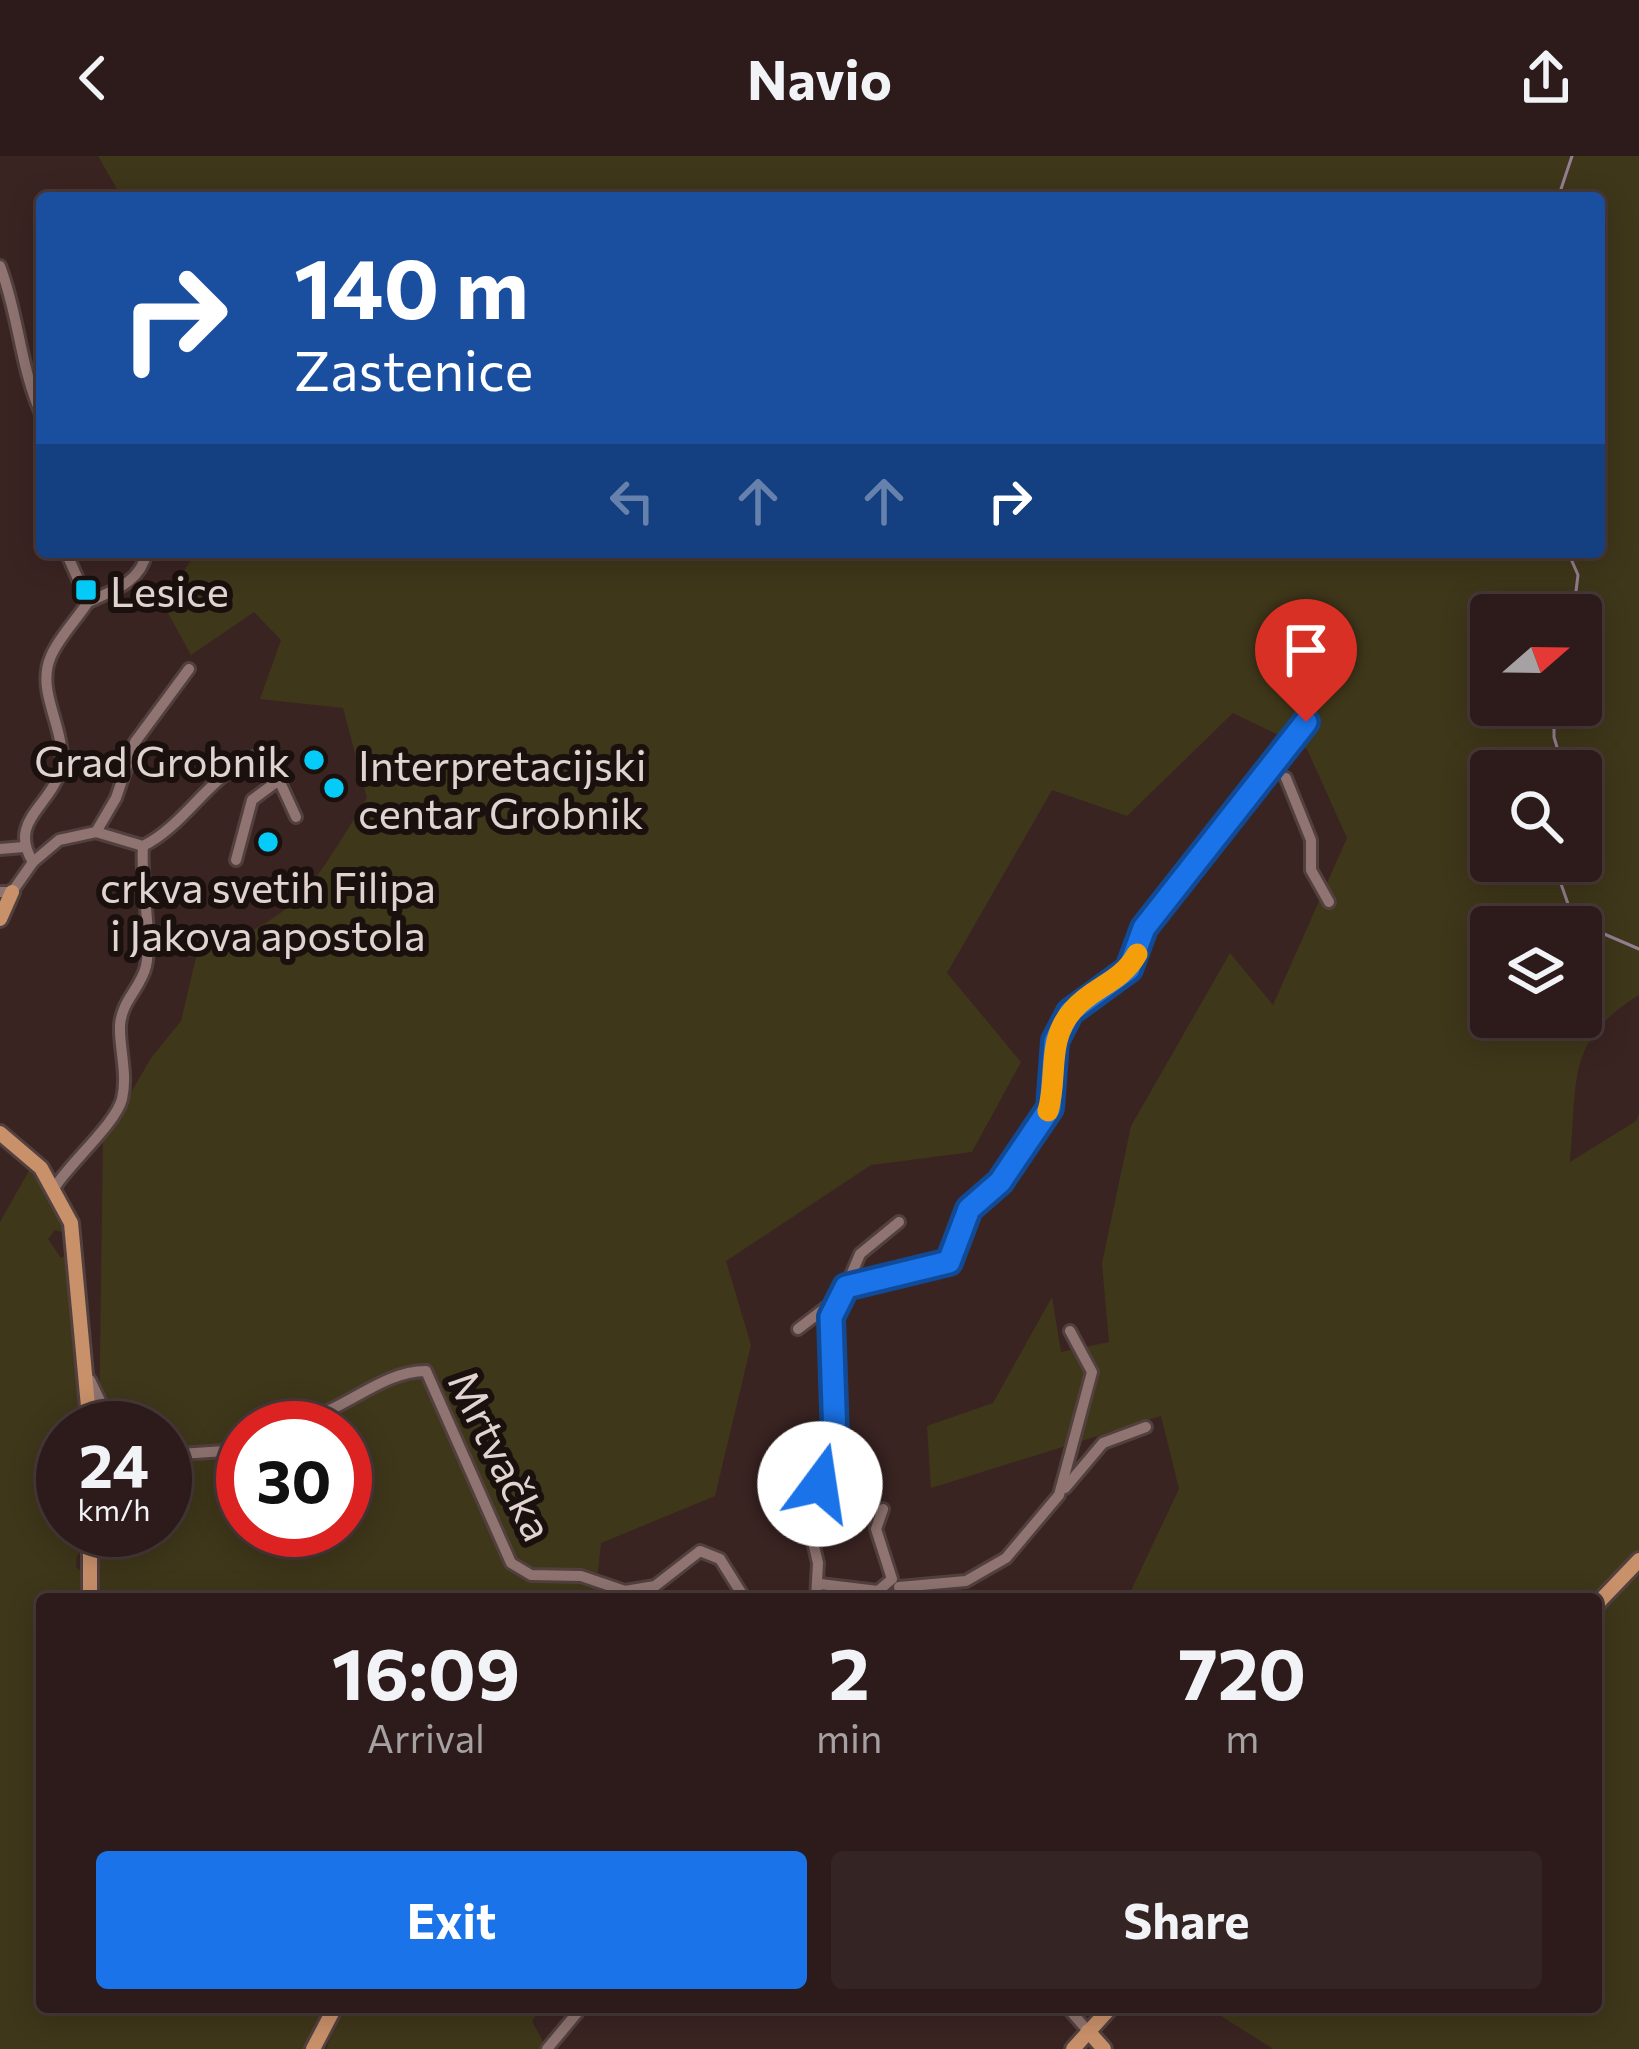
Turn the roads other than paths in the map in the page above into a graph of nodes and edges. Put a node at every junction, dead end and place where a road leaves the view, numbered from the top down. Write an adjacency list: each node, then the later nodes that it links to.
1 (0, 266): 2 (street)
2 (36, 401)
3 (69, 558): 5 (street)
4 (146, 558): 5 (street)
5 (88, 602): 15 (street)
6 (189, 669): 13 (street)
7 (1306, 722): 8 (street)
8 (1278, 758): 9 (street); 10 (street)
9 (1266, 773): 10 (street); 25 (street)
10 (1286, 778): 20 (street)
11 (279, 779): 12 (street); 14 (street); 17 (street)
12 (296, 817)
13 (96, 832): 14 (street); 18 (street)
14 (142, 846): 23 (street)
15 (24, 848): 16 (street); 18 (street)
16 (0, 849)
17 (236, 860)
18 (33, 862): 19 (street)
19 (6, 892): 21 (main road)
20 (1329, 902)
21 (0, 919)
22 (0, 1133): 23 (main road)
23 (55, 1187): 29 (main road)
24 (899, 1222): 25 (street)
25 (846, 1287): 26 (street)
26 (837, 1299): 27 (street); 39 (street)
27 (798, 1329)
28 (1070, 1331): 34 (street)
29 (90, 1380): 30 (main road); 31 (street)
30 (90, 1401)
31 (100, 1401)
32 (345, 1401): 41 (street, Mrtvačka)
33 (1146, 1427): 34 (street)
34 (1059, 1495): 38 (street)
35 (883, 1509): 38 (street)
36 (90, 1557): 40 (main road)
37 (1639, 1559): 44 (main road)
38 (895, 1583): 39 (street); 43 (street)
39 (820, 1584): 42 (street)
40 (90, 1593)
41 (741, 1593)
42 (818, 1593)
43 (904, 1593)
44 (1602, 1599)
45 (331, 2013): 50 (main road)
46 (576, 2013): 51 (street)
47 (1072, 2013): 49 (street)
48 (1105, 2013): 49 (main road)
49 (1088, 2031): 52 (main road); 53 (main road)
50 (313, 2049)
51 (547, 2049)
52 (1073, 2049)
53 (1104, 2049)

